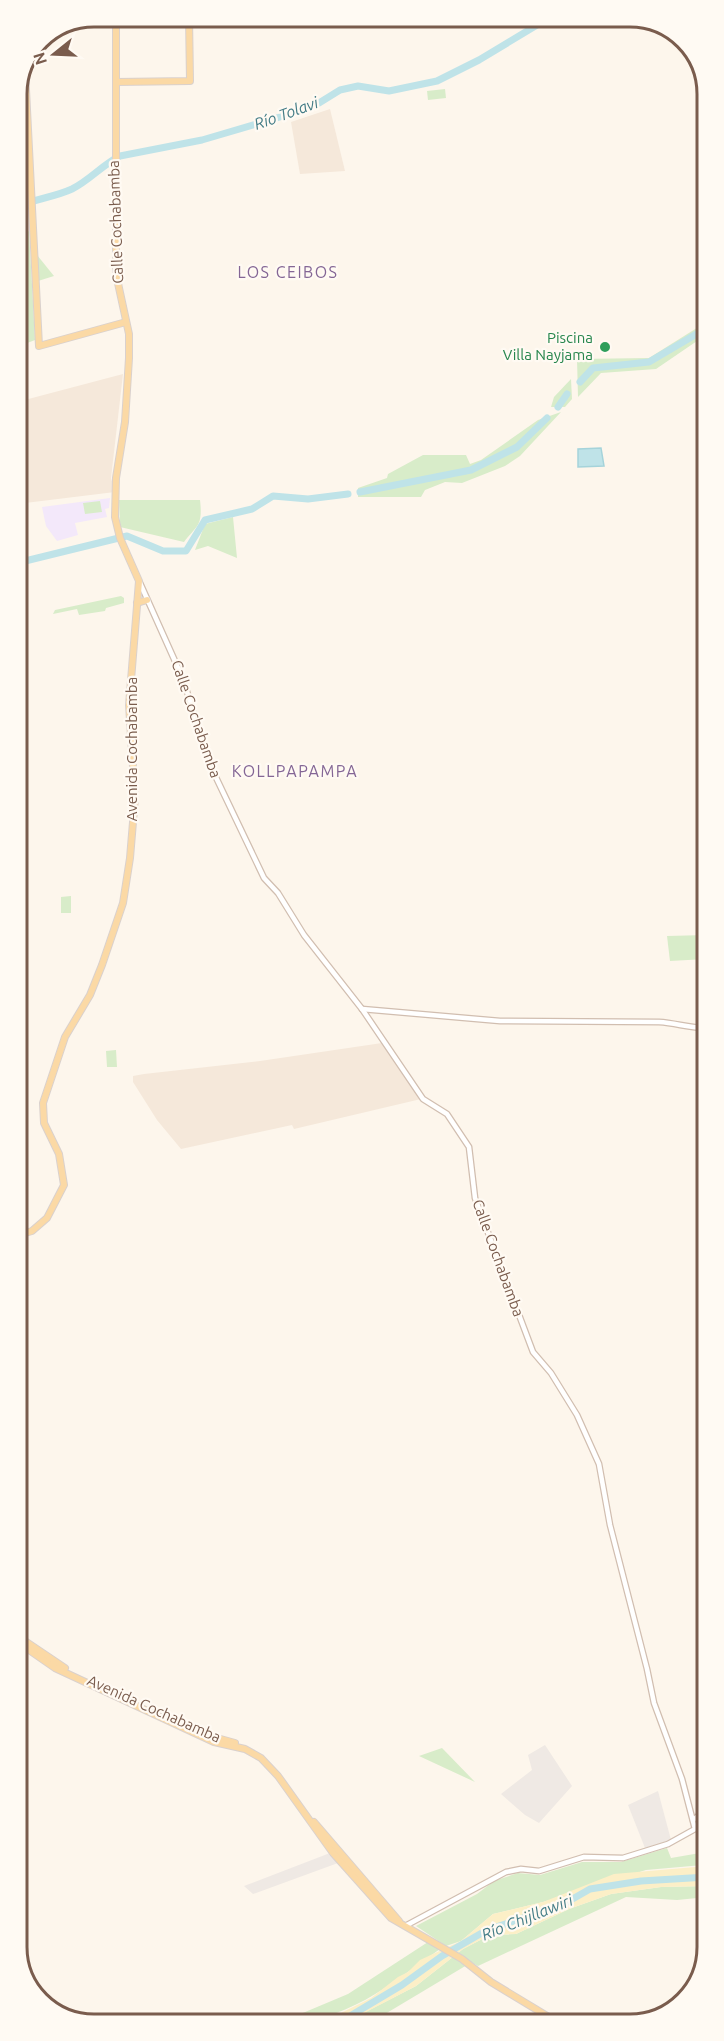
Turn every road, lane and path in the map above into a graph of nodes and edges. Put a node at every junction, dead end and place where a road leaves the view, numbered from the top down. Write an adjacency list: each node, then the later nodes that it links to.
1 (116, 27): 3 (main road, Calle Cochabamba)
2 (189, 27): 3 (main road)
3 (116, 82): 5 (main road, Calle Cochabamba)
4 (27, 114): 5 (main road)
5 (126, 322): 6 (main road, Calle Cochabamba)
6 (139, 581): 7 (street, Calle Cochabamba); 8 (main road, Avenida Cochabamba)
7 (147, 600): 8 (main road); 9 (street, Calle Cochabamba)
8 (137, 603): 11 (main road, Avenida Cochabamba)
9 (362, 1009): 10 (street); 15 (street, Calle Cochabamba)
10 (697, 1028)
11 (27, 1232)
12 (27, 1643): 16 (main road, Avenida Cochabamba)
13 (27, 1649): 16 (main road, Avenida Cochabamba)
14 (697, 1817): 15 (street)
15 (693, 1820): 17 (street, Calle Cochabamba)
16 (399, 1921): 17 (main road, Avenida Cochabamba)
17 (407, 1925): 18 (main road, Avenida Cochabamba)
18 (486, 1976): 19 (main road, Avenida Cochabamba); 20 (main road, Avenida Cochabamba)
19 (545, 2014)
20 (549, 2014)

